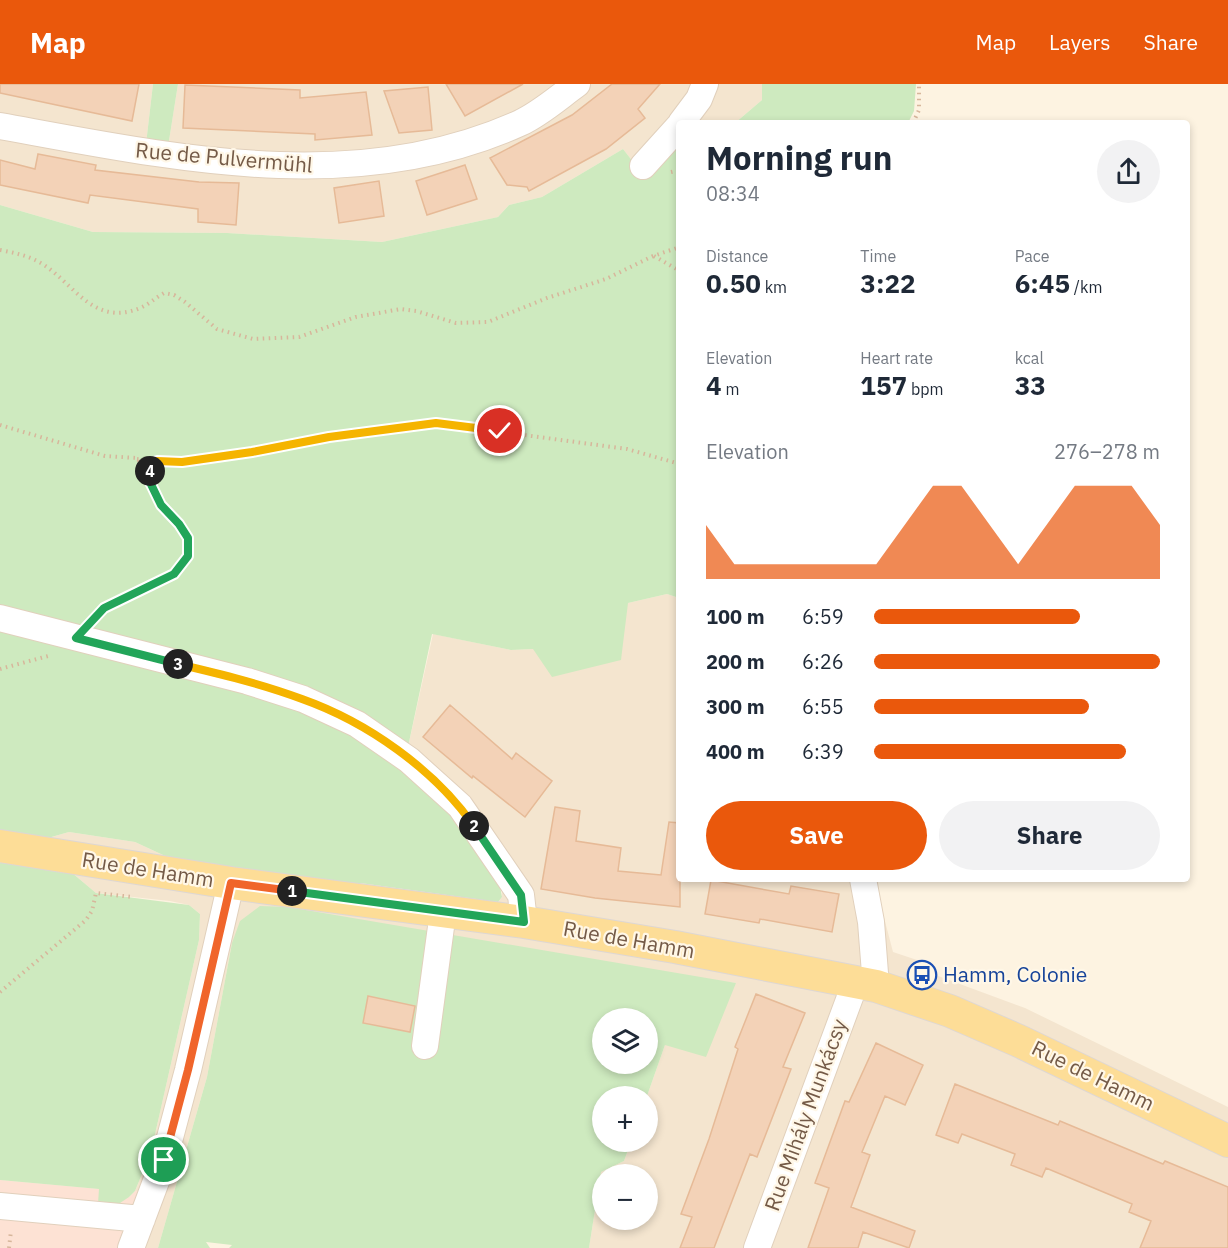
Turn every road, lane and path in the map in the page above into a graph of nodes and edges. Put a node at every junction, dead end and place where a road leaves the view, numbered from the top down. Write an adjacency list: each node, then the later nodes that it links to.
1 (577, 84): 6 (street, Rue de Pulvermühl)
2 (705, 84): 4 (street)
3 (919, 84): 5 (path)
4 (683, 120)
5 (914, 120)
6 (0, 126)
7 (676, 129): 8 (street)
8 (643, 166)
9 (676, 248): 11 (path)
10 (0, 250): 11 (path)
11 (653, 256): 12 (path)
12 (676, 269)
13 (0, 426): 14 (path)
14 (137, 458): 15 (path); 17 (path)
15 (157, 461): 16 (path); 17 (path)
16 (676, 463)
17 (147, 476): 19 (path)
18 (0, 618): 19 (street)
19 (76, 638): 20 (path); 26 (street)
20 (0, 669)
21 (0, 846): 23 (main road, Rue de Hamm)
22 (864, 882): 27 (street)
23 (231, 883): 25 (main road, Rue de Hamm); 32 (street)
24 (138, 897): 28 (path)
25 (443, 912): 26 (main road, Rue de Hamm); 29 (street)
26 (524, 922): 27 (main road, Rue de Hamm)
27 (866, 984): 30 (main road, Rue de Hamm); 34 (street, Rue Mihály Munkácsy)
28 (0, 992)
29 (425, 1046)
30 (1228, 1141)
31 (0, 1206): 32 (street)
32 (142, 1219): 33 (street)
33 (131, 1248)
34 (757, 1248)

